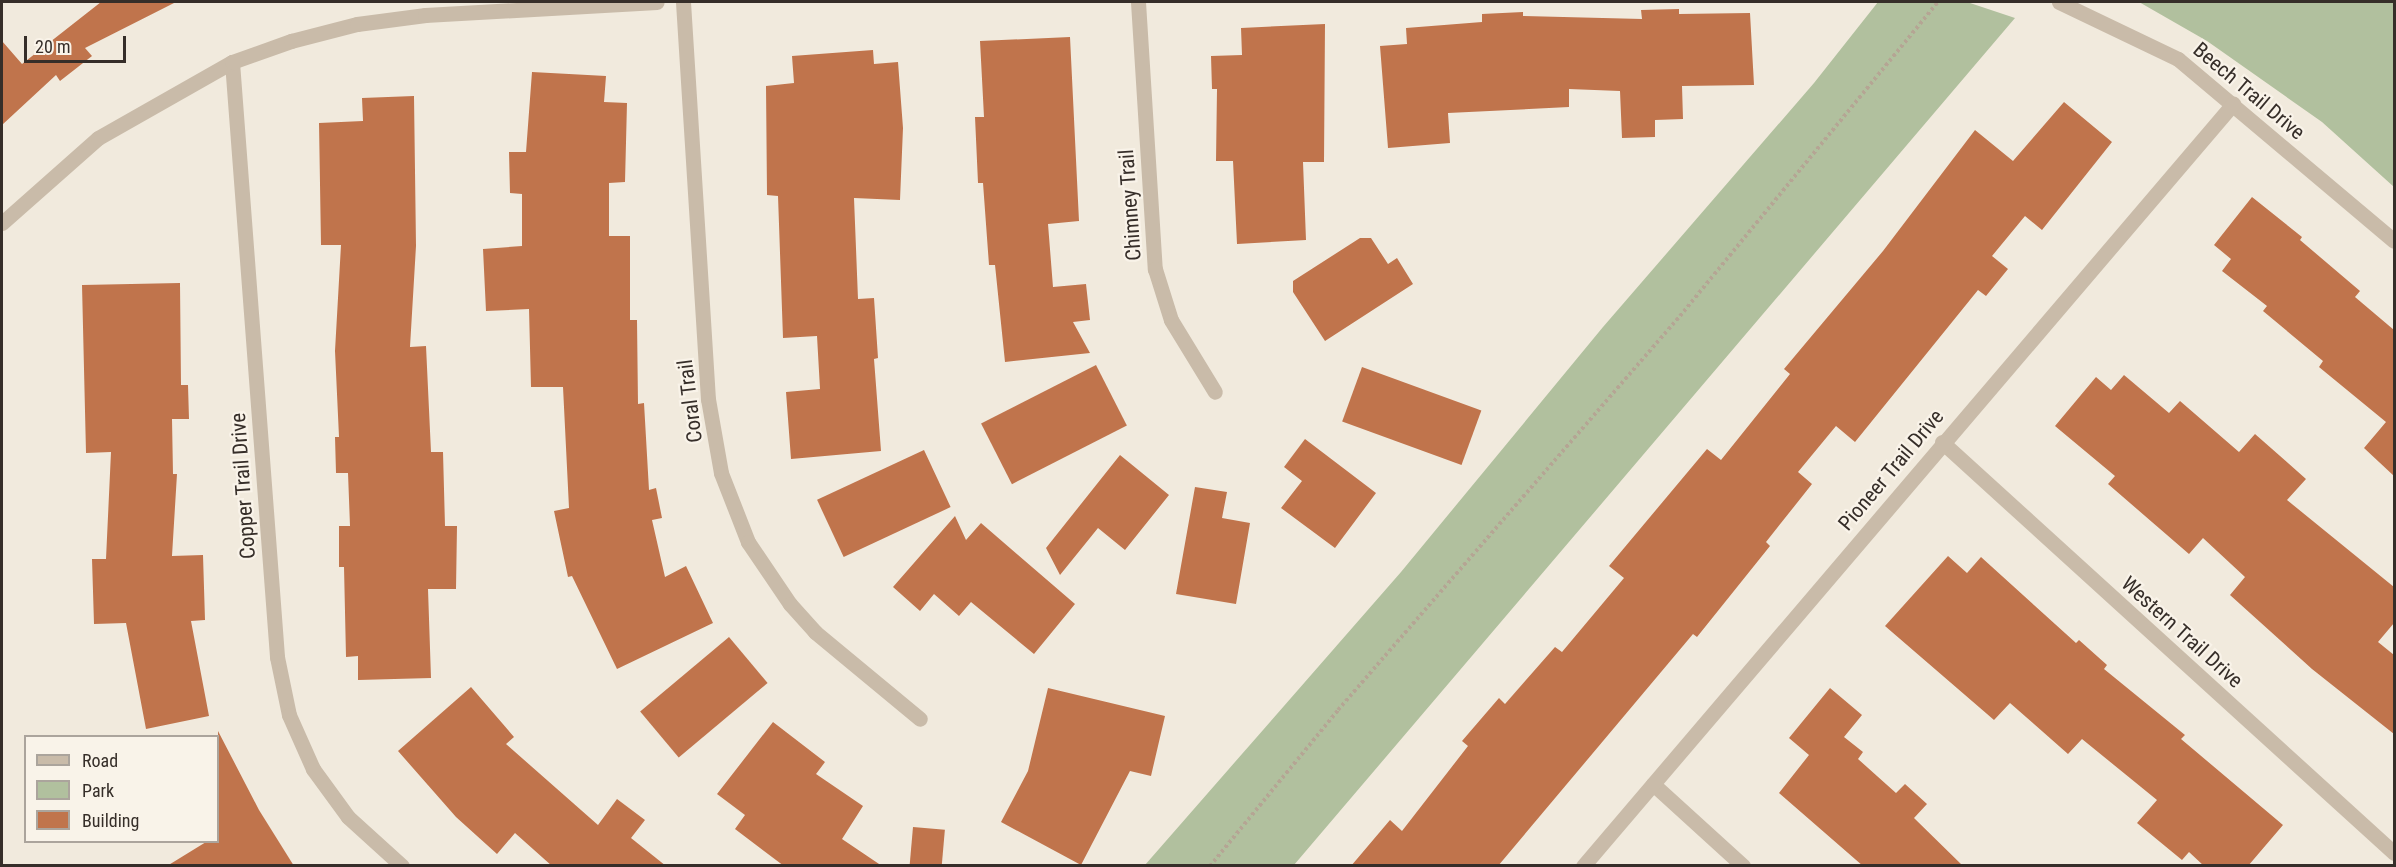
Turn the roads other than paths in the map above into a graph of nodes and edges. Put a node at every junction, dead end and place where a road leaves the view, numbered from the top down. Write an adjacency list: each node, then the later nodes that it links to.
1 (657, 2): 5 (street)
2 (683, 2): 11 (street, Coral Trail)
3 (1138, 2): 9 (street, Chimney Trail)
4 (2059, 2): 6 (street, Beech Trail Drive)
5 (232, 62): 7 (street); 14 (street, Copper Trail Drive)
6 (2233, 104): 8 (street, Beech Trail Drive); 10 (street, Pioneer Trail Drive)
7 (2, 223)
8 (2394, 241)
9 (1215, 392)
10 (1942, 442): 12 (street, Pioneer Trail Drive); 13 (street, Western Trail Drive)
11 (920, 718)
12 (1653, 784): 15 (street, Pioneer Trail Drive); 16 (street)
13 (2394, 853)
14 (402, 866)
15 (1583, 866)
16 (1743, 866)

